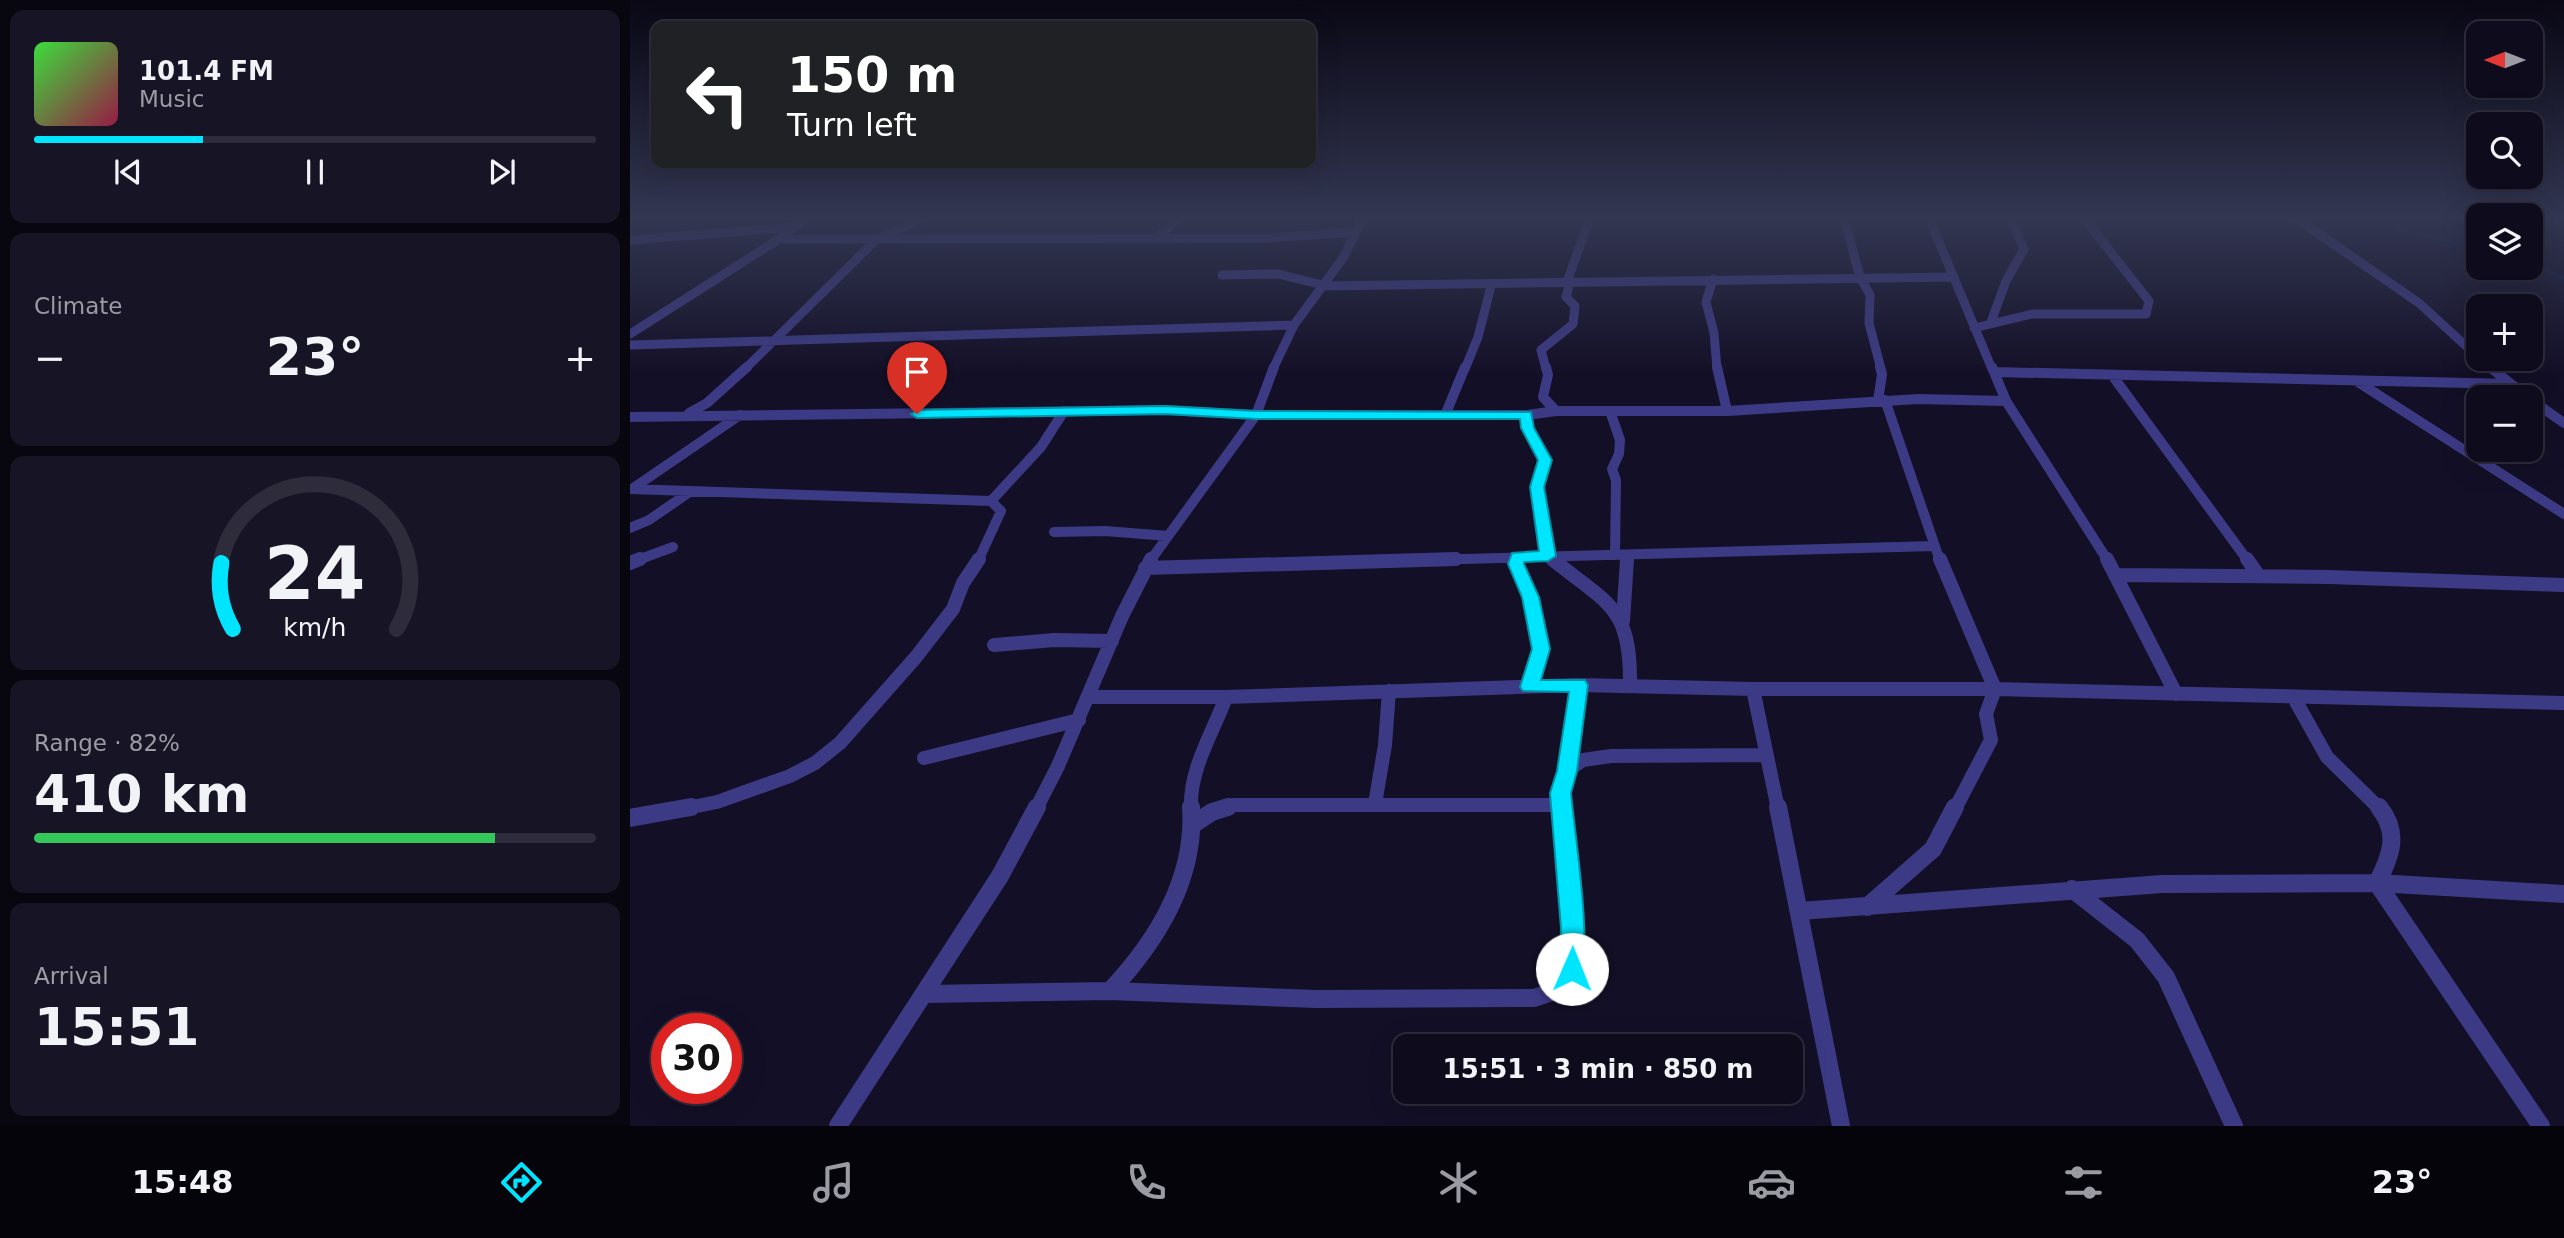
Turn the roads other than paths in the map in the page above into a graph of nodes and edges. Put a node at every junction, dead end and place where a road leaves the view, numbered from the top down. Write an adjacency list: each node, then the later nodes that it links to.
1 (730, 271): 20 (street)
2 (845, 271): 21 (street)
3 (1334, 271): 16 (street)
4 (1572, 271): 14 (street)
5 (1858, 271): 11 (street)
6 (1951, 271): 12 (street)
7 (2012, 271): 17 (street)
8 (2125, 271): 17 (street)
9 (2372, 271): 23 (street)
10 (1222, 275): 16 (street)
11 (1860, 277): 12 (street); 13 (street); 29 (street)
12 (1954, 277): 19 (street)
13 (1713, 279): 14 (street); 35 (street)
14 (1568, 282): 15 (street); 33 (street)
15 (1491, 285): 16 (street); 36 (street)
16 (1323, 286): 18 (street)
17 (1992, 322): 19 (street)
18 (1294, 325): 21 (street); 38 (street)
19 (1973, 328): 25 (street)
20 (630, 334)
21 (777, 338): 22 (street); 40 (street)
22 (630, 345)
23 (2466, 346)
24 (2495, 371): 28 (street)
25 (1995, 372): 26 (street); 30 (street)
26 (2112, 375): 27 (street); 58 (street)
27 (2356, 380): 28 (street); 46 (street)
28 (2511, 384)
29 (1882, 400): 30 (street); 35 (street); 50 (street)
30 (2006, 401): 57 (street)
31 (2543, 408): 42 (street)
32 (1064, 411): 37 (street); 38 (street); 45 (street)
33 (1556, 411): 34 (street); 39 (street)
34 (1610, 411): 35 (street); 52 (street)
35 (1727, 411)
36 (1446, 413): 38 (street); 39 (street)
37 (740, 415): 40 (street); 43 (street)
38 (1256, 415): 49 (street)
39 (1527, 415): 53 (street)
40 (683, 416): 41 (street)
41 (630, 417)
42 (2564, 423)
43 (631, 489): 44 (street)
44 (691, 491): 45 (street); 47 (street)
45 (991, 501): 80 (street)
46 (2564, 514)
47 (630, 528)
48 (1054, 532): 49 (street)
49 (1168, 536): 56 (street)
50 (1934, 546): 52 (street); 67 (street)
51 (673, 547): 55 (street)
52 (1621, 555): 53 (street); 60 (street)
53 (1548, 556): 54 (street); 60 (street)
54 (1517, 557): 56 (street); 65 (street)
55 (630, 563)
56 (1146, 568): 61 (street)
57 (2117, 575): 58 (street); 69 (street)
58 (2259, 576): 59 (street)
59 (2564, 584)
60 (1623, 622): 64 (street)
61 (1112, 641): 62 (street); 70 (street)
62 (994, 645)
63 (1579, 685): 64 (street); 65 (street); 77 (street)
64 (1630, 686): 66 (street)
65 (1530, 687): 68 (street)
66 (1754, 689): 67 (street); 75 (street)
67 (1995, 689): 69 (street); 85 (street)
68 (1389, 691): 71 (street); 78 (street)
69 (2176, 694): 72 (street)
70 (1089, 697): 71 (street); 74 (street)
71 (1226, 697): 81 (street)
72 (2294, 698): 73 (street); 82 (street)
73 (2564, 703)
74 (1079, 720): 76 (street); 88 (street)
75 (1767, 755): 77 (street); 86 (street)
76 (924, 758)
77 (1567, 771): 79 (street)
78 (1375, 804): 79 (street); 81 (street)
79 (1561, 805): 87 (street)
80 (630, 818)
81 (1192, 824): 87 (street)
82 (2377, 883): 83 (street); 84 (street); 92 (street)
83 (2072, 889): 85 (street); 91 (street)
84 (2564, 894)
85 (1866, 907): 86 (street)
86 (1800, 911): 90 (street)
87 (1110, 992): 88 (street)
88 (925, 994): 89 (street)
89 (838, 1126)
90 (1841, 1126)
91 (2234, 1126)
92 (2540, 1126)

